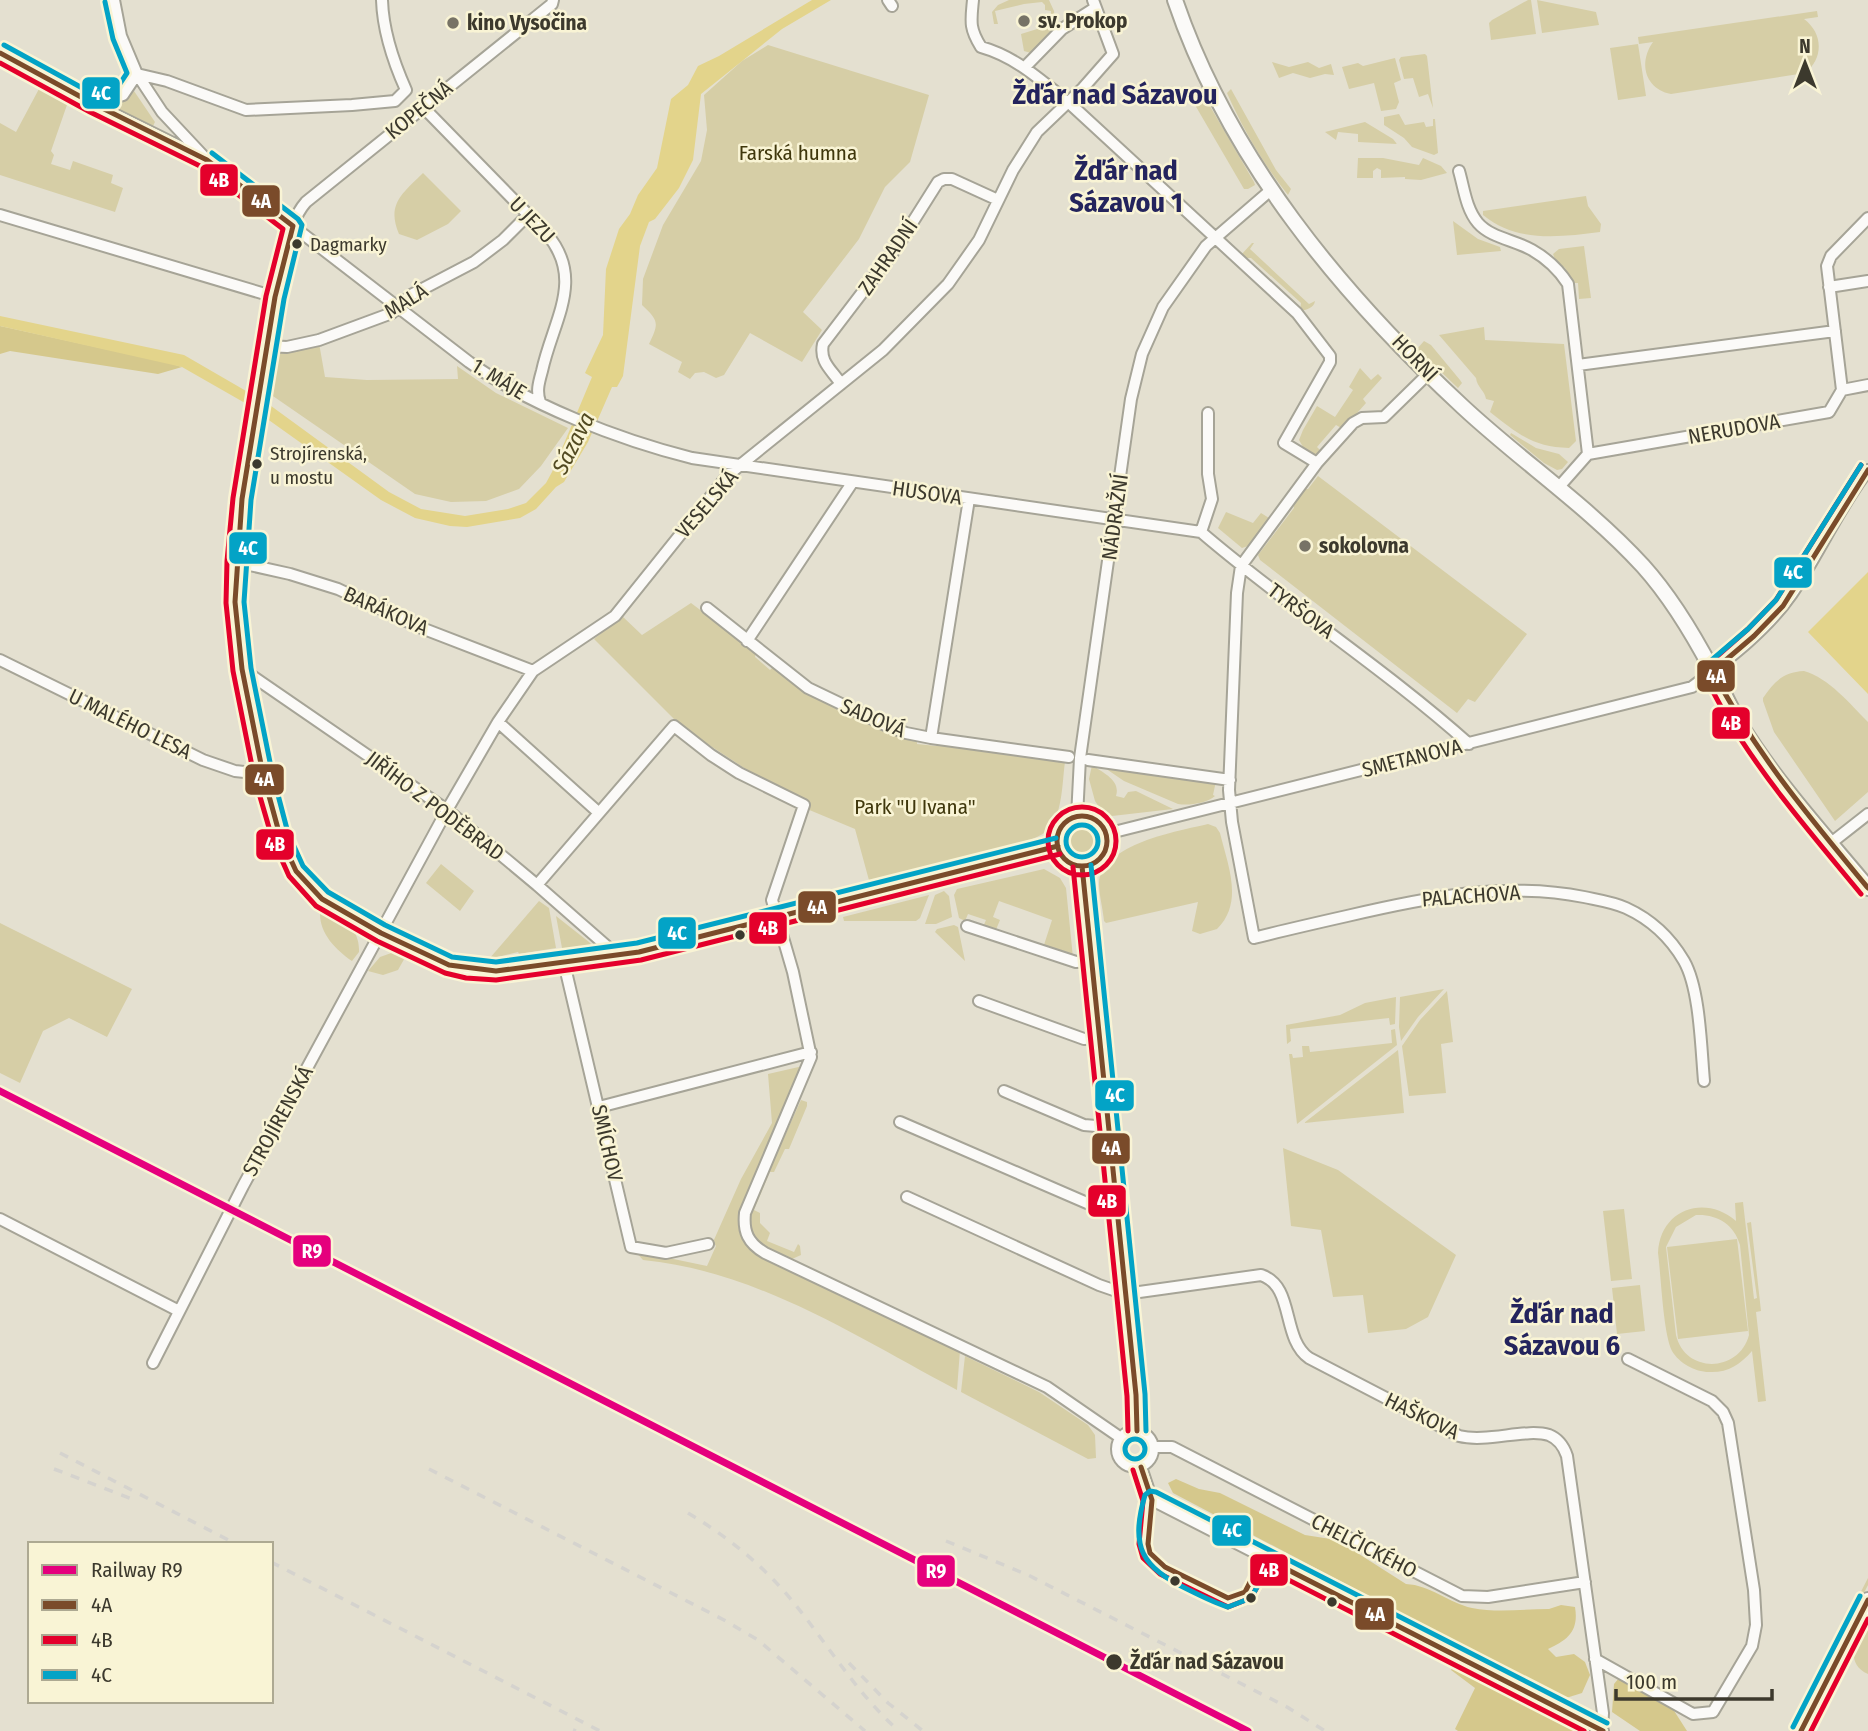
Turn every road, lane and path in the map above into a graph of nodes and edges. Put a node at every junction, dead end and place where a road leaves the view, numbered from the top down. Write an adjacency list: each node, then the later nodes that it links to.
1 (114, 0): 9 (street)
2 (382, 0): 9 (street)
3 (553, 0): 12 (street, KOPEČNÁ)
4 (973, 0): 8 (street)
5 (1175, 0): 15 (main road, HORNÍ)
6 (1094, 4): 8 (street); 10 (street, VESELSKÁ)
7 (0, 53): 11 (street)
8 (1025, 67): 10 (street)
9 (137, 74): 11 (street); 13 (street)
10 (1064, 99): 16 (street, VESELSKÁ); 21 (street)
11 (93, 104): 13 (street)
12 (422, 107): 18 (street, U JEZU); 20 (street, KOPEČNÁ)
13 (206, 160): 20 (street, 1. MÁJE)
14 (1459, 171): 28 (street)
15 (1272, 189): 21 (street, NÁDRAŽNÍ); 29 (main road, HORNÍ)
16 (998, 200): 30 (street, VESELSKÁ); 30 (street, ZAHRADNÍ)
17 (0, 215): 24 (street)
18 (528, 215): 25 (street, MALÁ); 33 (street, U JEZU)
19 (1868, 218): 23 (street)
20 (293, 226): 24 (street); 25 (street, 1. MÁJE)
21 (1214, 237): 36 (street); 42 (street, NÁDRAŽNÍ)
22 (1868, 281): 23 (street)
23 (1829, 287): 26 (street)
24 (275, 298): 27 (street)
25 (398, 307): 27 (street, MALÁ); 33 (street, 1. MÁJE)
26 (1835, 331): 28 (street); 32 (street)
27 (266, 346): 44 (street)
28 (1578, 365): 35 (street)
29 (1429, 373): 36 (street); 40 (main road, HORNÍ)
30 (841, 384): 37 (street, VESELSKÁ)
31 (1868, 385): 32 (street)
32 (1842, 390): 35 (street, NERUDOVA)
33 (544, 404): 37 (street, 1. MÁJE)
34 (1208, 413): 43 (street)
35 (1588, 454): 40 (street)
36 (1317, 464): 45 (street)
37 (739, 467): 39 (street, HUSOVA); 50 (street, VESELSKÁ)
38 (1868, 470): 51 (street, SMETANOVA)
39 (852, 483): 41 (street, HUSOVA); 47 (street)
40 (1558, 488): 51 (main road, HORNÍ)
41 (969, 499): 42 (street, HUSOVA); 53 (street)
42 (1115, 520): 43 (street); 63 (street, NÁDRAŽNÍ)
43 (1201, 532): 45 (street, TYRŠOVA)
44 (236, 562): 49 (street); 50 (street, BARÁKOVA)
45 (1241, 566): 54 (street, TYRŠOVA); 58 (street)
46 (707, 608): 47 (street, SADOVÁ)
47 (747, 640): 53 (street, SADOVÁ)
48 (0, 660): 57 (street, U MALÉHO LESA)
49 (242, 669): 57 (street); 60 (street, JIŘÍHO Z PODĚBRAD)
50 (533, 671): 52 (street, VESELSKÁ)
51 (1713, 671): 54 (street, SMETANOVA); 65 (main road, HORNÍ)
52 (498, 722): 60 (street, VESELSKÁ); 61 (street)
53 (931, 738): 55 (street, SADOVÁ)
54 (1469, 744): 59 (street, SMETANOVA)
55 (1069, 757)
56 (1088, 760): 58 (street)
57 (263, 774): 72 (street)
58 (1230, 780): 59 (street)
59 (1230, 803): 64 (street, SMETANOVA); 79 (street, PALACHOVA)
60 (447, 810): 68 (street, JIŘÍHO Z PODĚBRAD); 72 (street, VESELSKÁ)
61 (598, 812): 68 (street); 70 (street)
62 (1868, 814): 65 (street)
63 (1077, 817): 64 (street); 66 (street)
64 (1106, 834): 67 (street)
65 (1831, 844): 69 (main road, HORNÍ)
66 (1058, 846): 67 (street); 70 (street)
67 (1082, 866): 74 (street)
68 (537, 885): 73 (street, JIŘÍHO Z PODĚBRAD)
69 (1868, 888)
70 (777, 918): 73 (street); 78 (street)
71 (967, 926): 74 (street)
72 (381, 933): 75 (street); 89 (street, STROJÍRENSKÁ)
73 (618, 956): 75 (street)
74 (1090, 961): 77 (street)
75 (564, 963): 81 (street, SMÍCHOV)
76 (979, 1001): 77 (street)
77 (1098, 1038): 83 (street)
78 (811, 1052): 81 (street); 93 (street)
79 (1704, 1081)
80 (1004, 1091): 83 (street)
81 (599, 1107): 87 (street, SMÍCHOV)
82 (900, 1122): 85 (street)
83 (1108, 1127): 85 (street)
84 (907, 1197): 88 (street)
85 (1117, 1216): 88 (street)
86 (0, 1219): 89 (street)
87 (708, 1244)
88 (1125, 1294): 92 (street); 96 (street, HAŠKOVA)
89 (179, 1311): 91 (street, STROJÍRENSKÁ)
90 (1628, 1359): 98 (street)
91 (153, 1363)
92 (1137, 1431): 93 (street); 94 (street)
93 (1121, 1438): 95 (street)
94 (1154, 1447): 95 (street); 96 (street, CHELČICKÉHO)
95 (1141, 1467): 99 (street)
96 (1585, 1582): 98 (street, HAŠKOVA)
97 (1868, 1600): 100 (main road)
98 (1595, 1659): 99 (street, HAŠKOVA)
99 (1602, 1731)
100 (1801, 1731)

